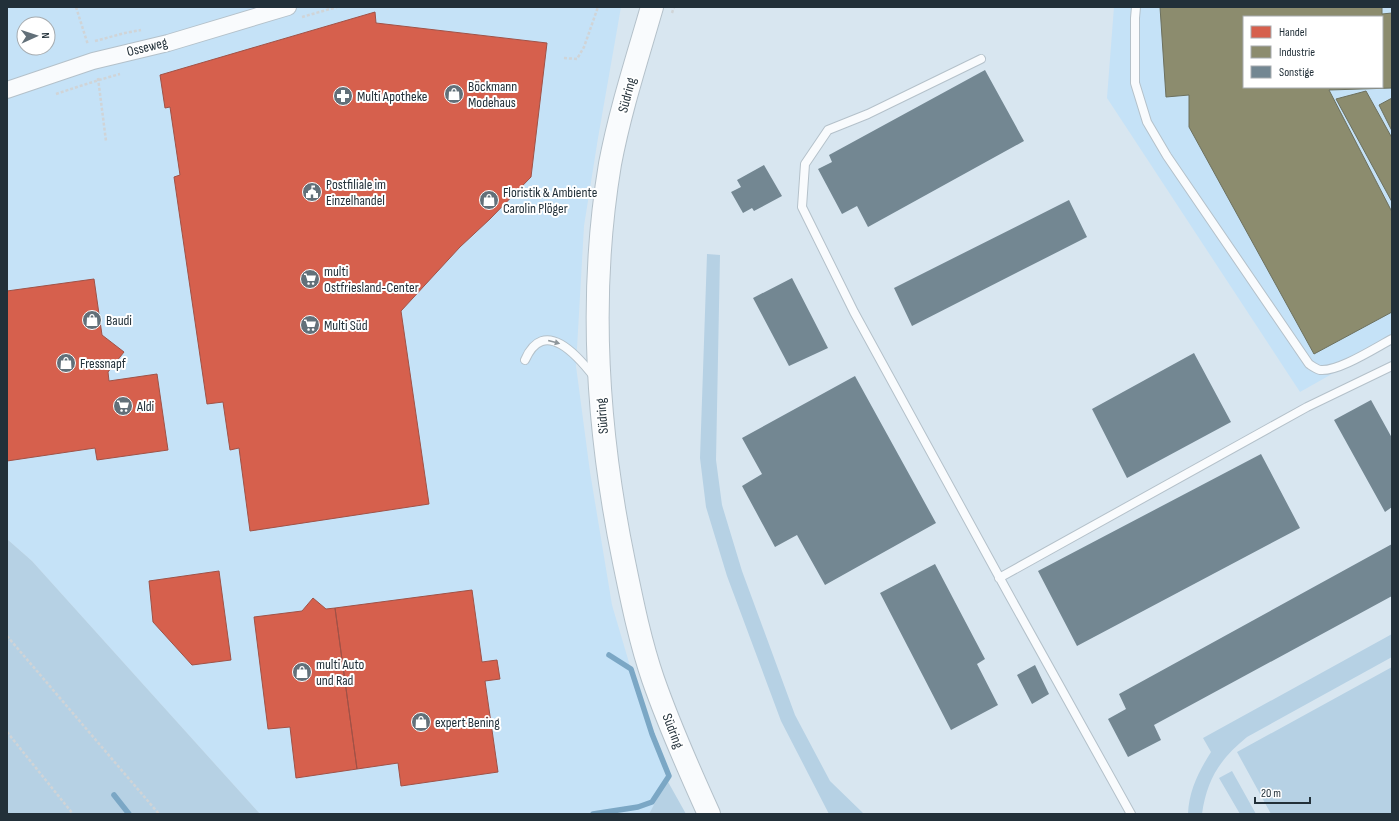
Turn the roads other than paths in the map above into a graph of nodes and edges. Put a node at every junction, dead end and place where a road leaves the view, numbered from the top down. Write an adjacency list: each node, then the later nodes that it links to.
1 (288, 7): 5 (street, Osseweg)
2 (652, 7): 9 (main road, Südring)
3 (1136, 7): 6 (lane)
4 (981, 59): 10 (lane)
5 (7, 90)
6 (1392, 338)
7 (525, 360): 9 (lane, one-way to 9)
8 (1392, 366): 10 (lane)
9 (599, 384): 11 (main road, Südring)
10 (999, 578): 12 (lane)
11 (709, 814)
12 (1131, 814)

